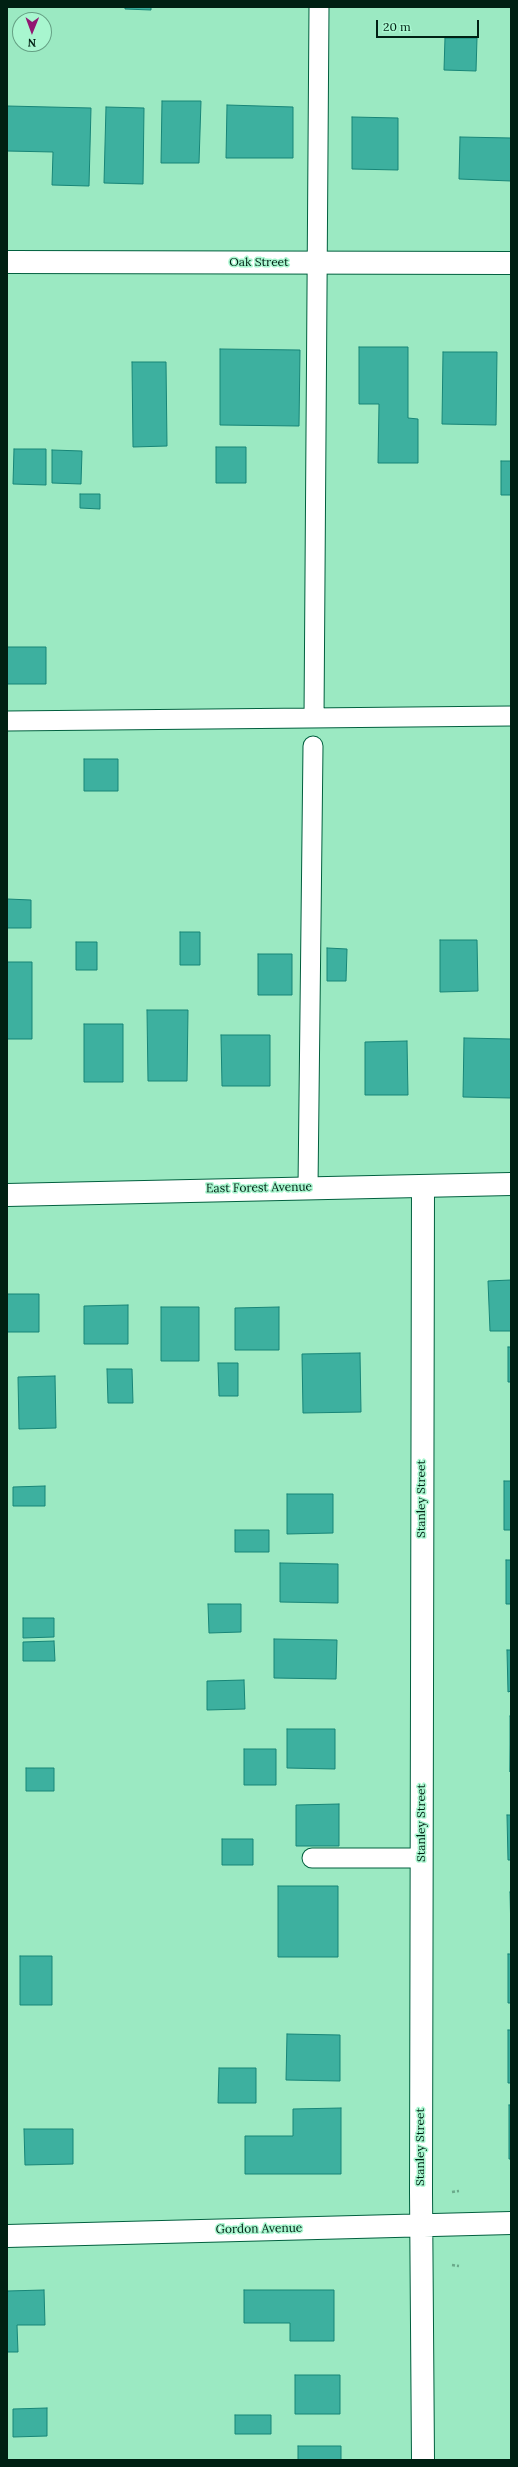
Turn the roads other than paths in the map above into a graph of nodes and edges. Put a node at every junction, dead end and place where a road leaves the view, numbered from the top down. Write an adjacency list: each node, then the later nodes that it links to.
1 (319, 7): 3 (lane)
2 (7, 262): 3 (street, Oak Street)
3 (317, 263): 4 (street, Oak Street); 6 (lane)
4 (511, 263)
5 (511, 716): 6 (lane)
6 (314, 717): 7 (lane)
7 (7, 721)
8 (314, 746): 11 (lane)
9 (511, 1184): 10 (street, East Forest Avenue)
10 (423, 1186): 11 (street, East Forest Avenue); 14 (street, Stanley Street)
11 (308, 1187): 12 (street, East Forest Avenue)
12 (7, 1195)
13 (312, 1858): 14 (lane)
14 (422, 1858): 16 (street, Stanley Street)
15 (511, 2223): 16 (street, Gordon Avenue)
16 (421, 2224): 17 (street, Gordon Avenue); 18 (street, Stanley Street)
17 (7, 2236)
18 (423, 2460)

